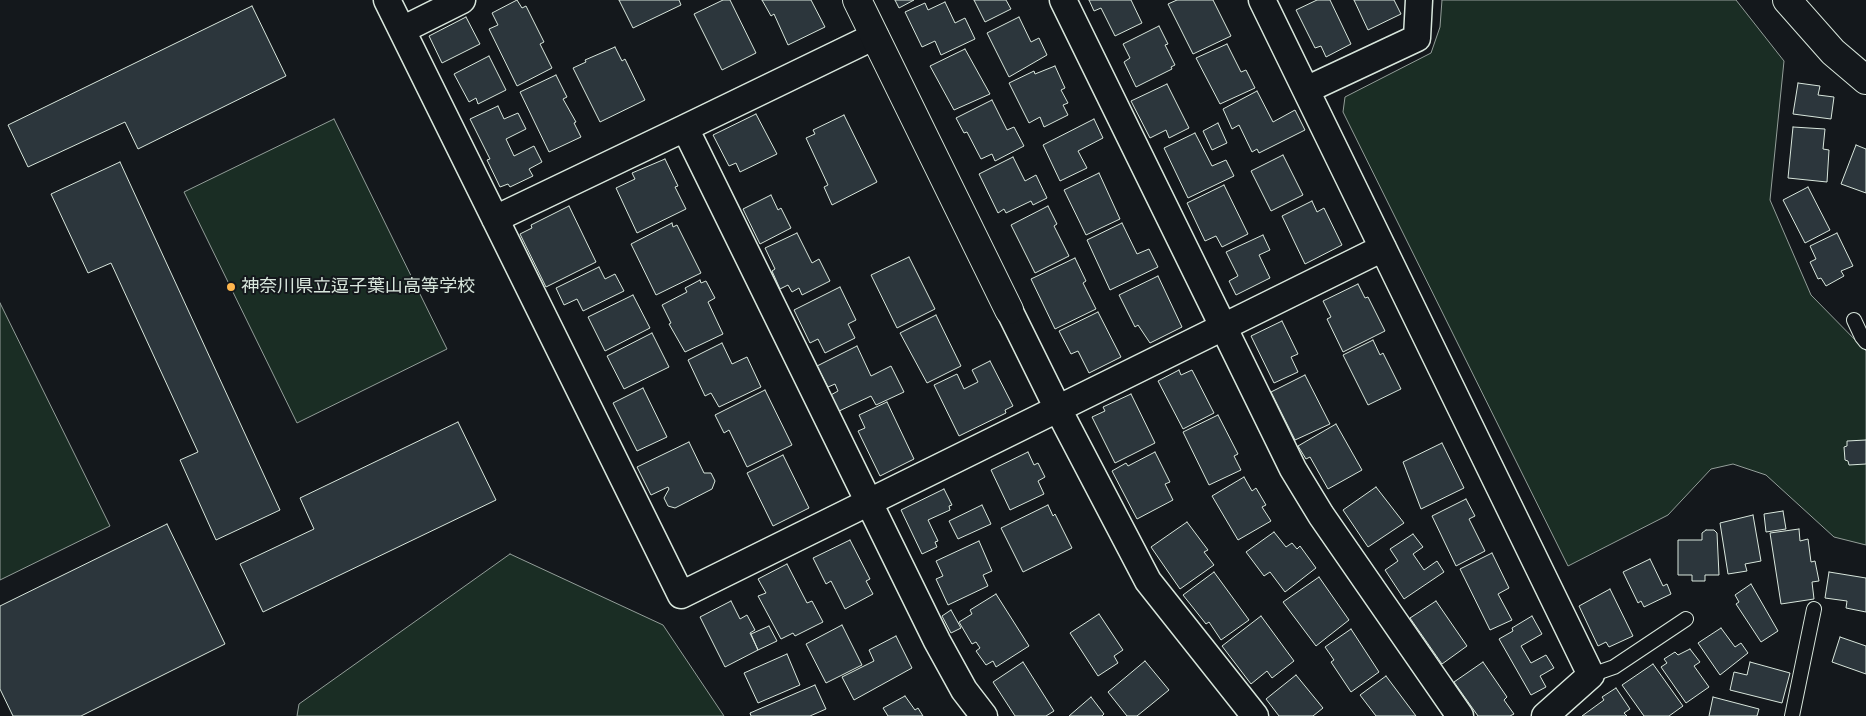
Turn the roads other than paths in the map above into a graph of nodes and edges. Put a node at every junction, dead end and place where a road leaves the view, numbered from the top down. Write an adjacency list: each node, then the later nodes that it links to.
1 (387, 0): 8 (street)
2 (462, 0): 8 (street)
3 (857, 0): 9 (street)
4 (1063, 0): 17 (street)
5 (1262, 0): 11 (street)
6 (1419, 0): 11 (street)
7 (1787, 0): 10 (street)
8 (402, 30): 13 (street)
9 (875, 36): 12 (street); 15 (street)
10 (1866, 80)
11 (1306, 90): 14 (street)
12 (685, 128): 13 (street); 20 (street)
13 (495, 219): 20 (street)
14 (1383, 248): 17 (street); 23 (street)
15 (1009, 310): 19 (street)
16 (1854, 320): 18 (lane)
17 (1223, 328): 19 (street); 27 (street)
18 (1866, 342)
19 (1058, 409): 20 (street); 26 (street)
20 (868, 503): 25 (street)
21 (1814, 609): 28 (lane)
22 (1686, 619): 23 (lane)
23 (1591, 675): 24 (street)
24 (1552, 714)
25 (984, 716)
26 (1255, 716)
27 (1460, 716)
28 (1792, 716)

